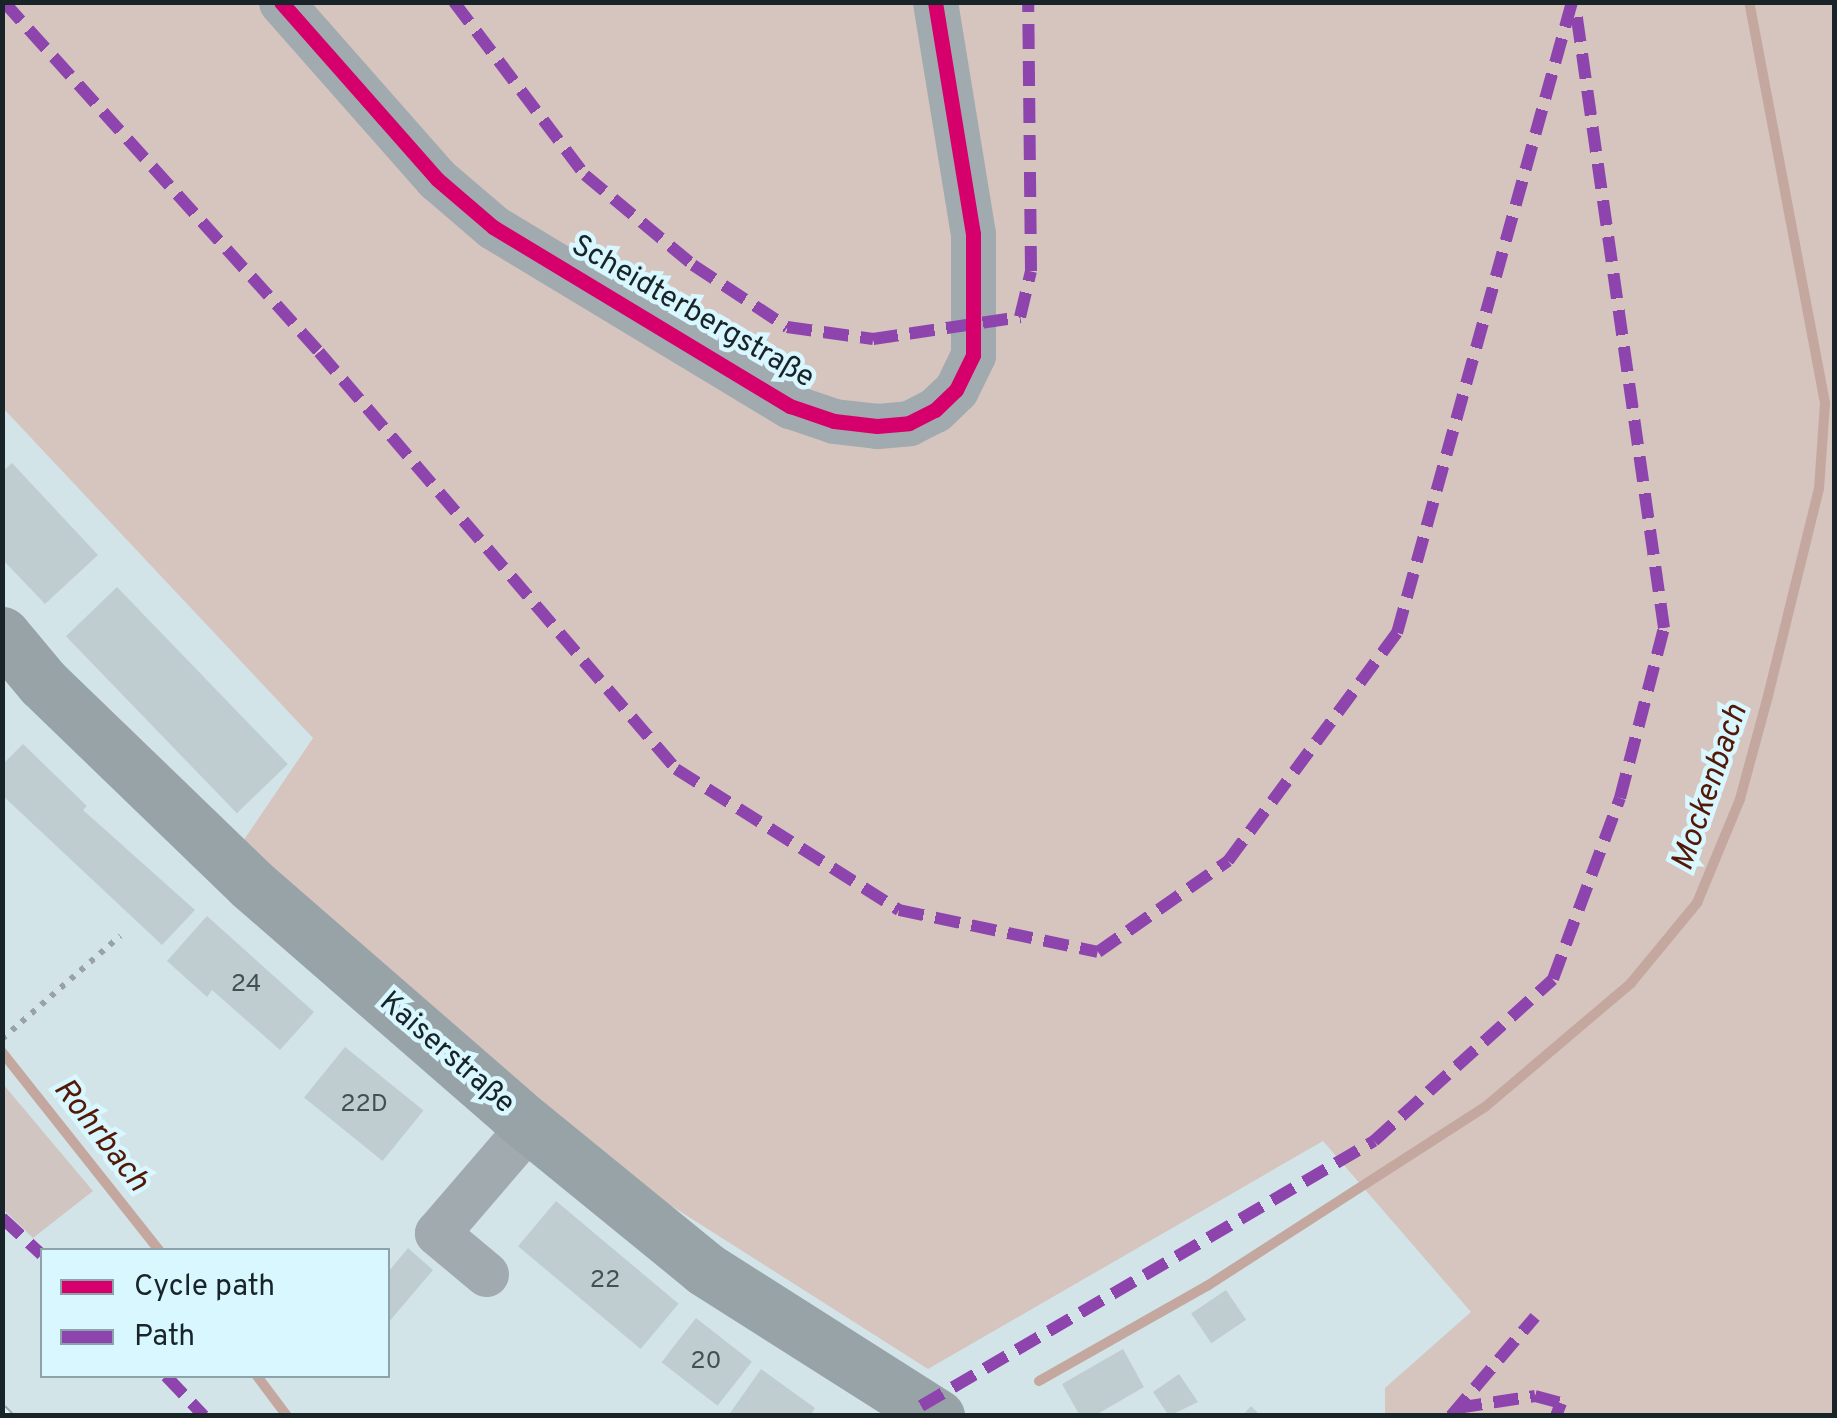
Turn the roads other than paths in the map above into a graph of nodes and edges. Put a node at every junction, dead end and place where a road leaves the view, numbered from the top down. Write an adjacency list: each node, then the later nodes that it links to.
1 (281, 2): 2 (street, Scheidterbergstraße)
2 (935, 2)
3 (2, 634): 4 (main road, Kaiserstraße)
4 (529, 1126): 5 (street); 6 (main road, Kaiserstraße)
5 (486, 1274)
6 (936, 1416)

